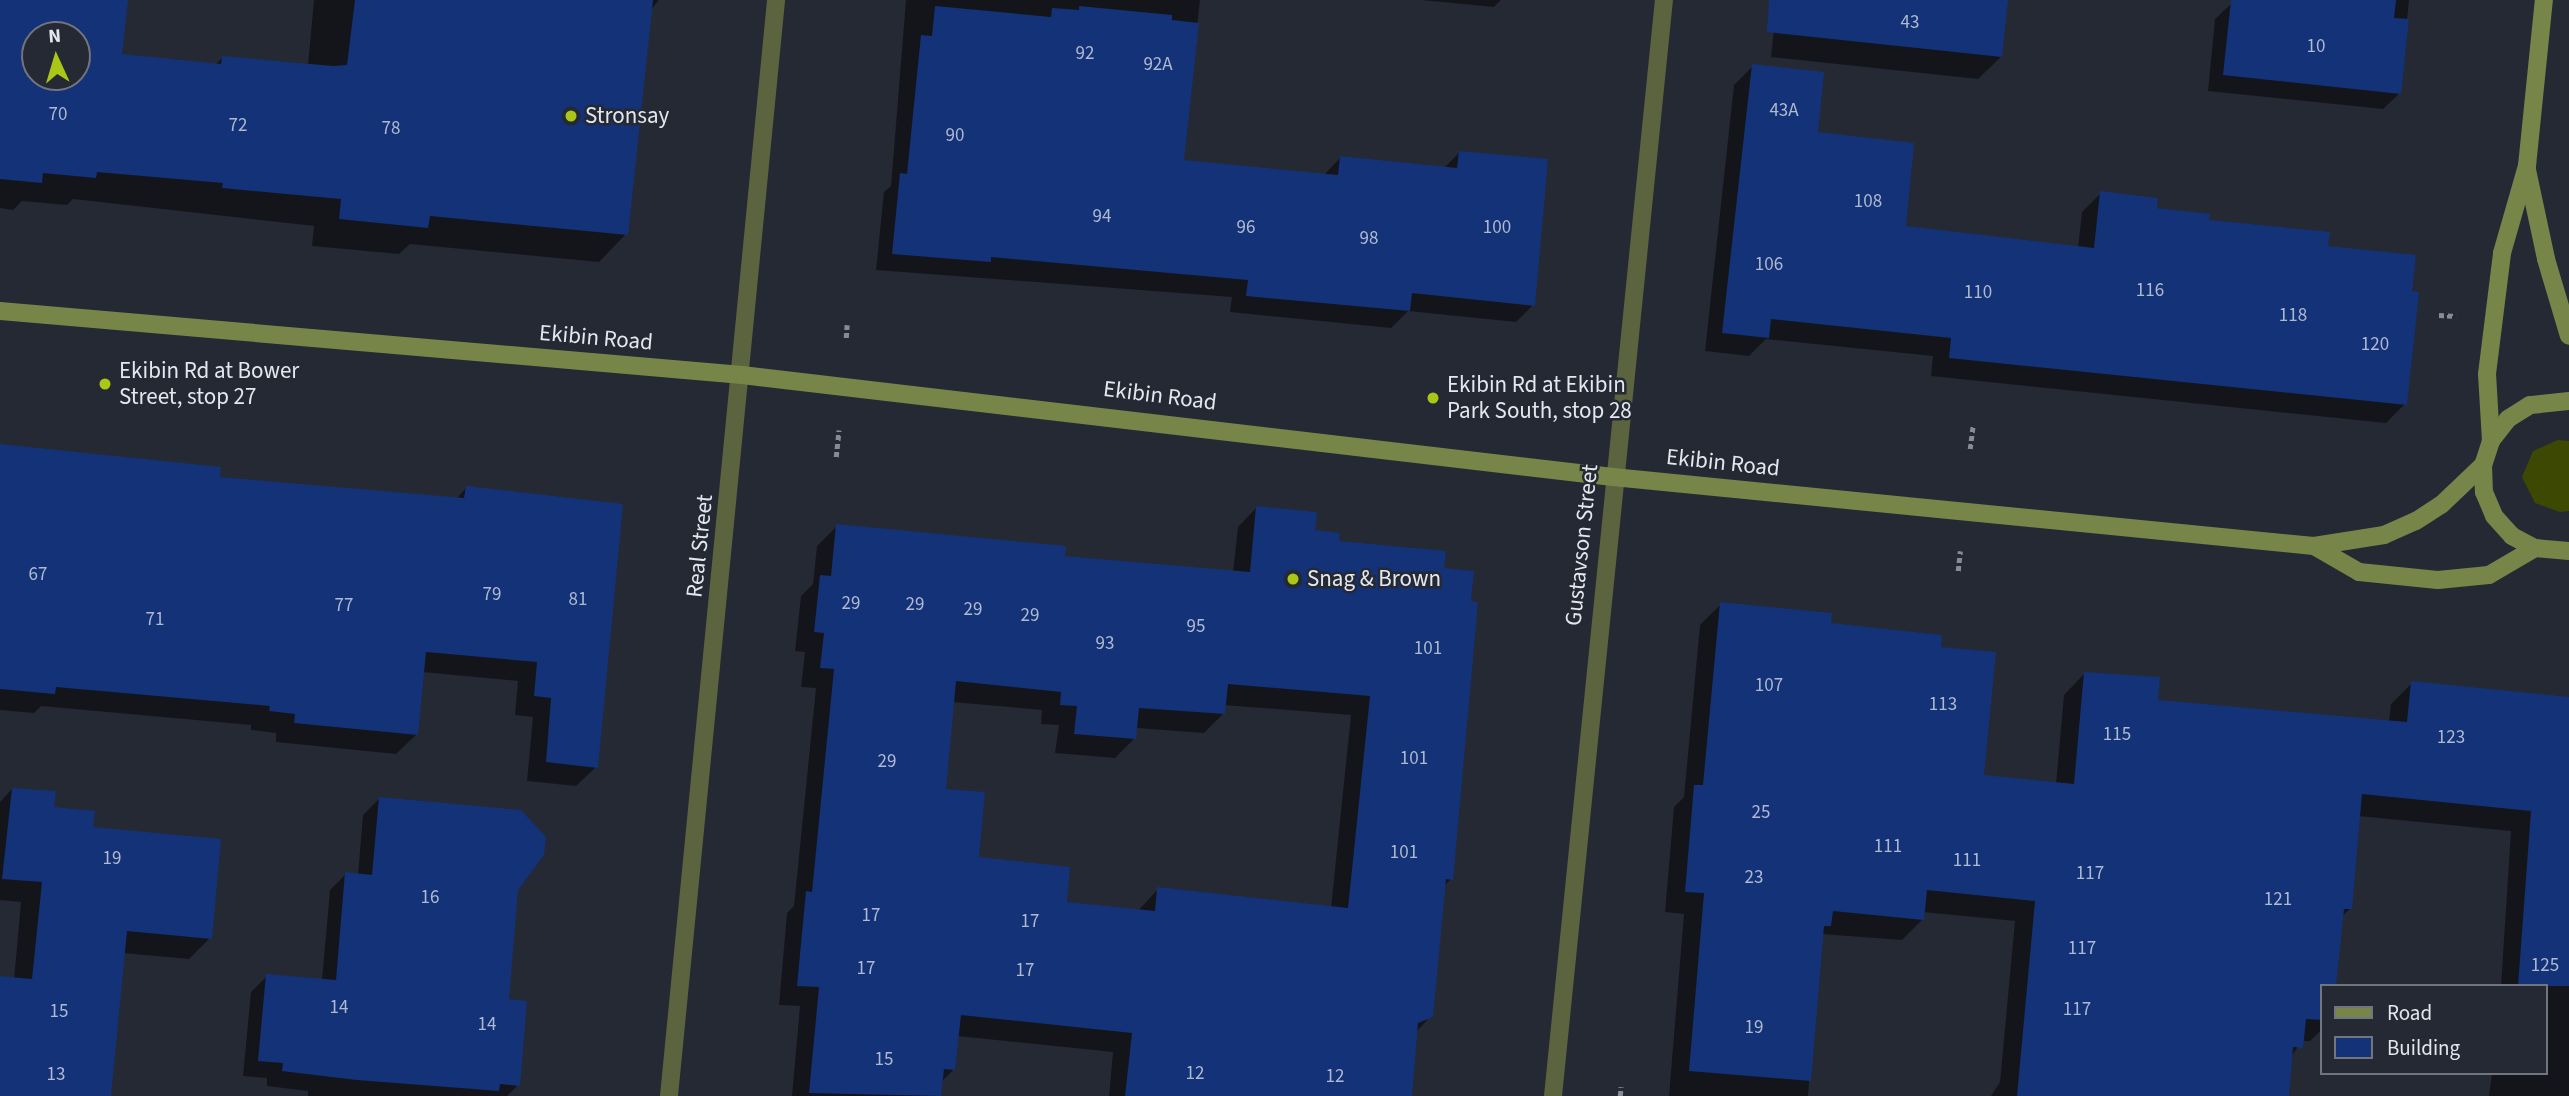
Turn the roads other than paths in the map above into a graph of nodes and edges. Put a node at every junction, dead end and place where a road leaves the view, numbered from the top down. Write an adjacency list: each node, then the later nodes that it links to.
1 (776, 0): 7 (street, Real Street)
2 (1664, 0): 11 (street, Gustavson Street)
3 (2544, 0): 4 (street)
4 (2527, 166): 6 (street); 9 (street)
5 (0, 311): 7 (street, Ekibin Road)
6 (2569, 336)
7 (741, 375): 11 (street, Ekibin Road); 15 (street, Real Street)
8 (2569, 401): 9 (street)
9 (2491, 441): 10 (street)
10 (2483, 465): 12 (street, Ekibin Road); 13 (street)
11 (1613, 477): 12 (street, Ekibin Road); 16 (street, Gustavson Street)
12 (2314, 546): 13 (street, Ekibin Road)
13 (2535, 548): 14 (street)
14 (2569, 551)
15 (669, 1096)
16 (1553, 1096)

